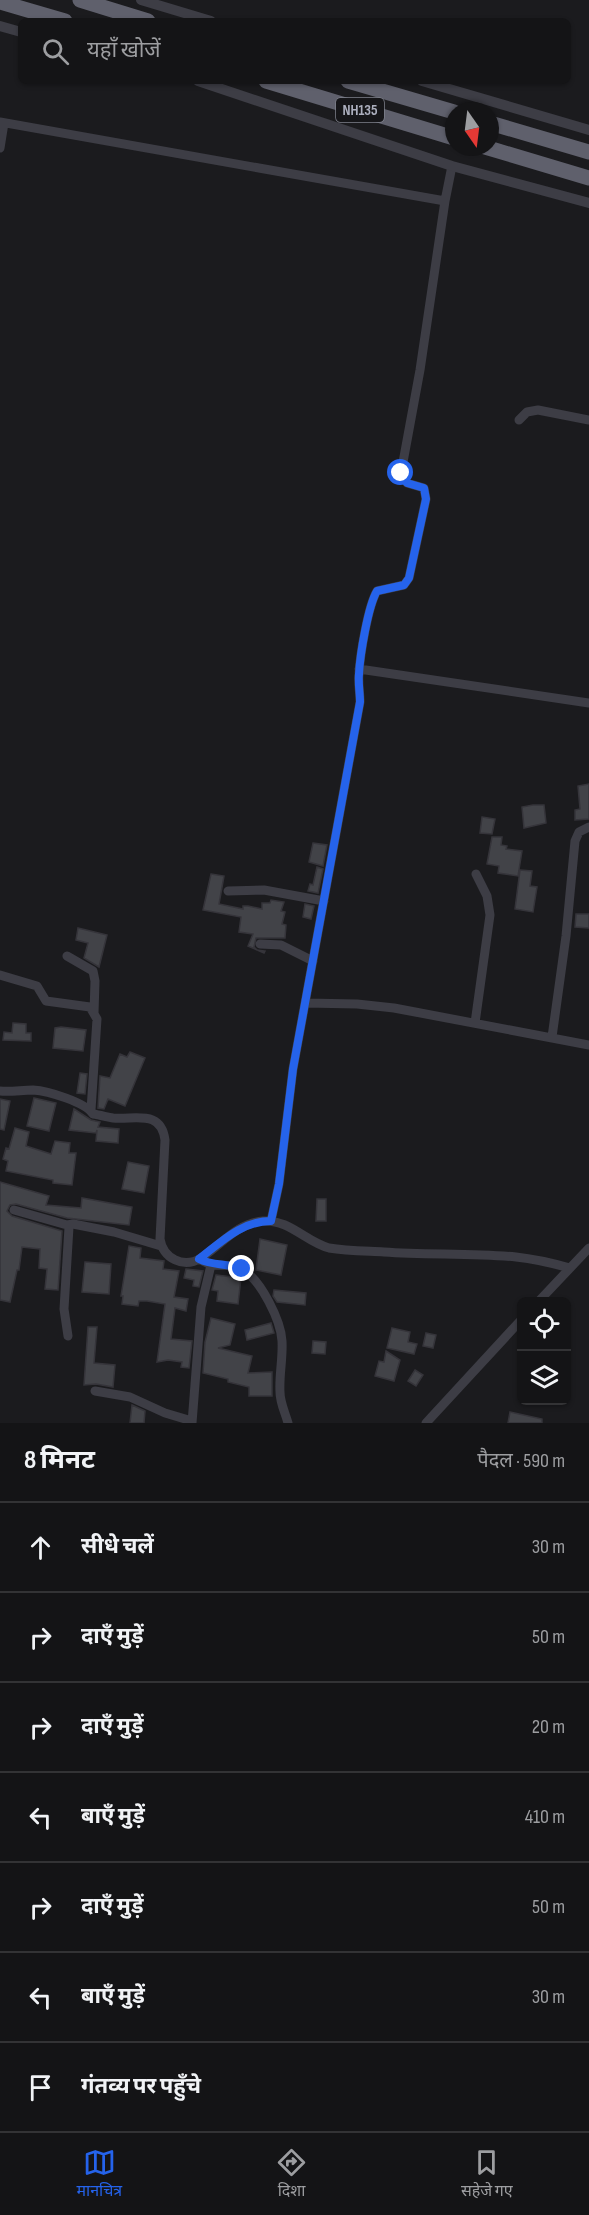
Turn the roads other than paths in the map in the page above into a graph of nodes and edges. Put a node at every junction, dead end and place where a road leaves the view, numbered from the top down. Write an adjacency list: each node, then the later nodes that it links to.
1 (80, 0): 5 (highway)
2 (141, 0): 6 (street)
3 (0, 2): 4 (highway)
4 (55, 18)
5 (138, 18)
6 (201, 18)
7 (0, 26): 8 (street)
8 (18, 31)
9 (207, 84): 21 (street)
10 (276, 84): 17 (highway, NH135)
11 (358, 84): 13 (highway, NH135)
12 (432, 84): 16 (street)
13 (445, 109)
14 (2, 123): 18 (street); 23 (street)
15 (499, 126): 20 (highway)
16 (589, 130)
17 (445, 135)
18 (0, 148)
19 (499, 151): 22 (highway)
20 (589, 152)
21 (452, 166): 23 (street); 24 (street)
22 (589, 178)
23 (445, 201): 27 (street)
24 (589, 203)
25 (519, 420): 26 (street)
26 (589, 420)
27 (359, 669): 28 (street); 32 (street)
28 (589, 703)
29 (589, 827): 40 (street)
30 (476, 874): 39 (street)
31 (228, 891): 32 (street)
32 (324, 901): 35 (street)
33 (260, 944): 35 (street)
34 (67, 956): 38 (street)
35 (313, 961): 37 (street)
36 (0, 975): 38 (street)
37 (306, 1003): 39 (street); 45 (street)
38 (94, 1013): 43 (street)
39 (475, 1023): 40 (street)
40 (552, 1038): 41 (street)
41 (589, 1045)
42 (0, 1091): 43 (street)
43 (91, 1110): 47 (street)
44 (14, 1210): 46 (street)
45 (271, 1221): 49 (street); 51 (street)
46 (67, 1225): 47 (street); 54 (street)
47 (161, 1246): 49 (street)
48 (589, 1248): 51 (street)
49 (199, 1259): 50 (street)
50 (211, 1265): 56 (street); 57 (street)
51 (570, 1268): 52 (street)
52 (543, 1297)
53 (517, 1324): 58 (street)
54 (68, 1336)
55 (95, 1391): 56 (street)
56 (192, 1422)
57 (288, 1423)
58 (426, 1423)

